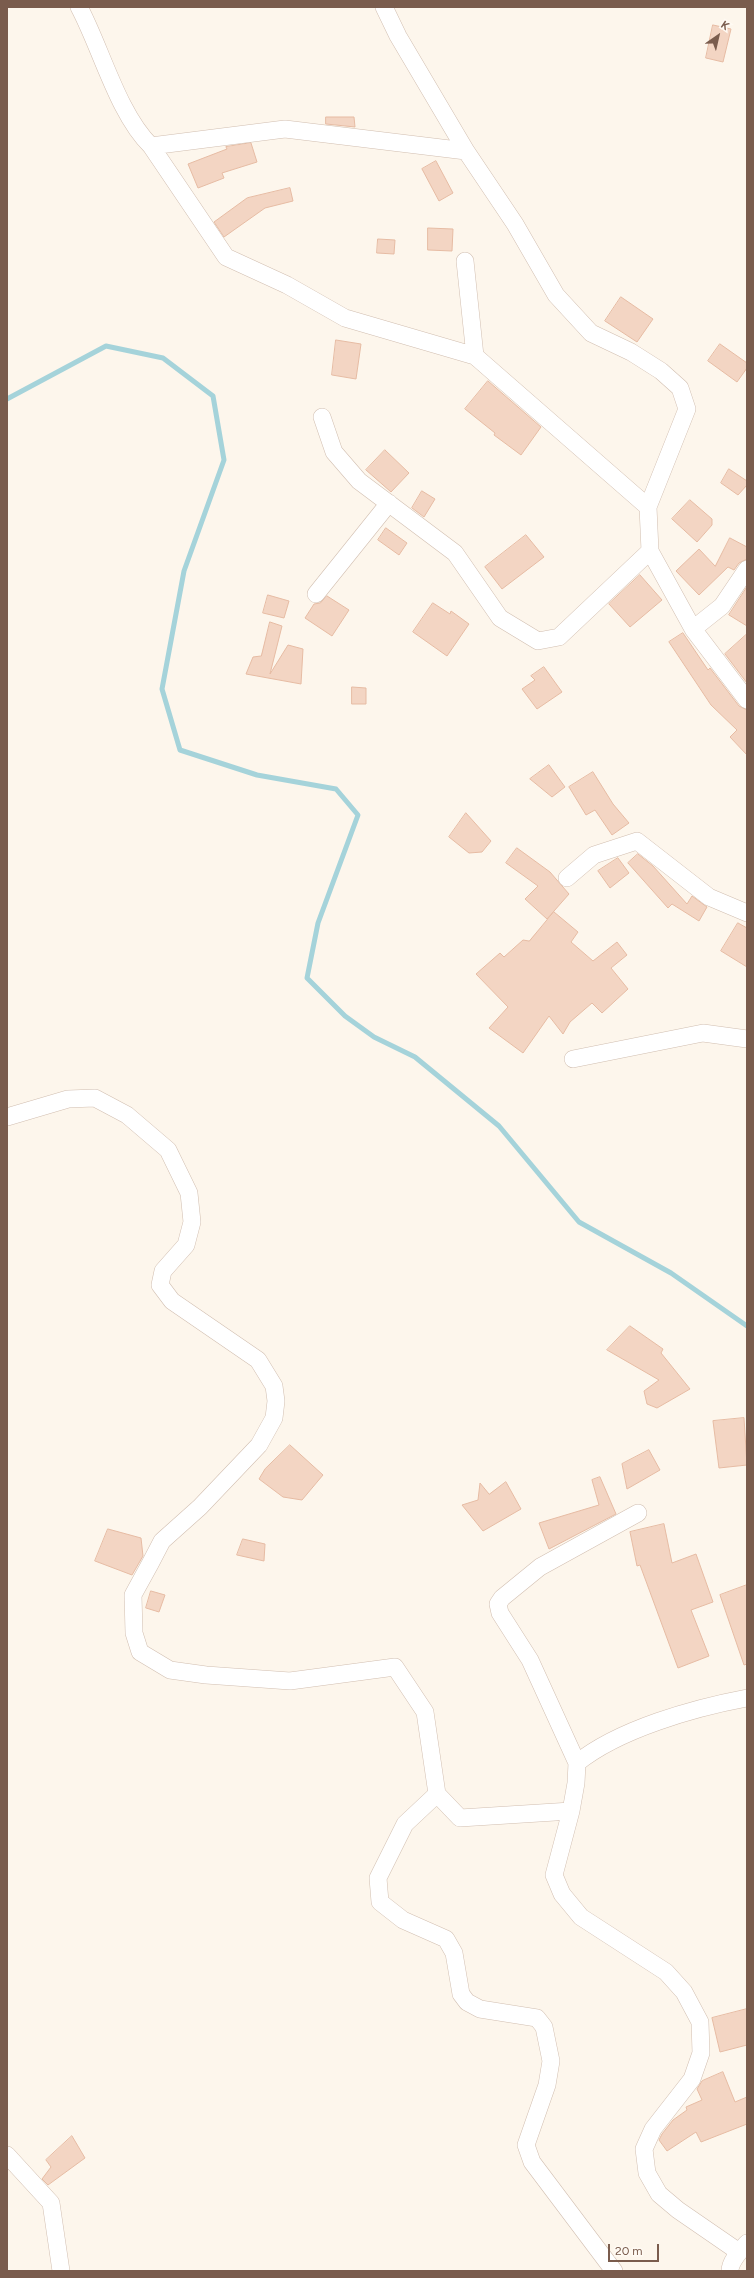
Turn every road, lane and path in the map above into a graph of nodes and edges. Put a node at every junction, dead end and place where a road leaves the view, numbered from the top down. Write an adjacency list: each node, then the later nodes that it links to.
1 (79, 7): 3 (street)
2 (384, 7): 4 (street)
3 (151, 146): 4 (street); 6 (street)
4 (466, 151): 9 (street)
5 (465, 261): 6 (street)
6 (475, 356): 9 (street)
7 (322, 417): 8 (street)
8 (389, 504): 10 (street); 12 (street)
9 (648, 507): 10 (street)
10 (650, 551): 13 (street)
11 (747, 569): 13 (street)
12 (316, 594)
13 (693, 629): 14 (street)
14 (747, 700)
15 (567, 878): 16 (street)
16 (747, 913)
17 (747, 1039): 18 (street)
18 (573, 1058)
19 (7, 1117): 23 (street)
20 (638, 1513): 22 (street)
21 (747, 1698): 22 (street)
22 (577, 1764): 24 (street)
23 (437, 1794): 24 (street); 28 (street)
24 (571, 1811): 26 (street)
25 (7, 2155): 27 (street)
26 (743, 2247): 29 (street)
27 (61, 2271)
28 (614, 2271)
29 (730, 2271)

